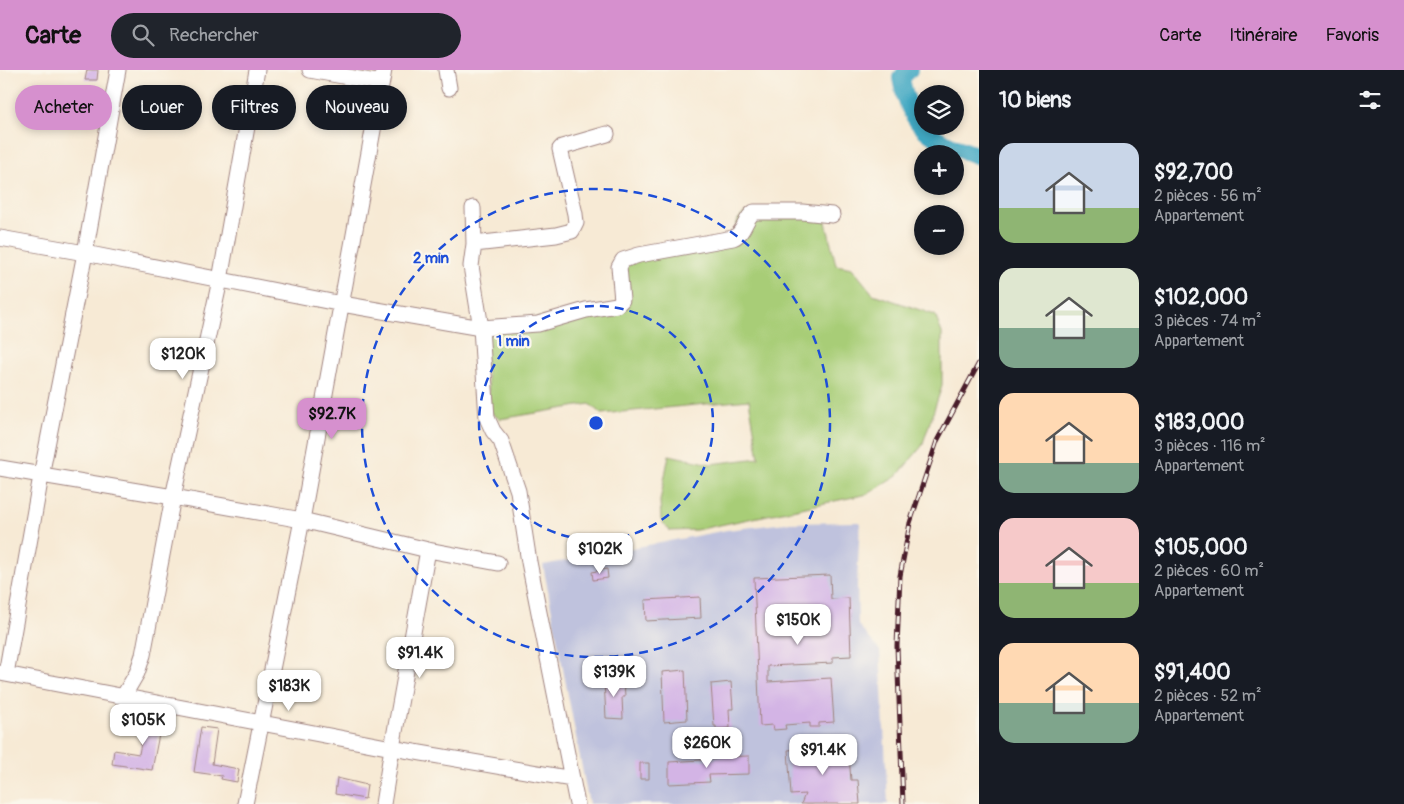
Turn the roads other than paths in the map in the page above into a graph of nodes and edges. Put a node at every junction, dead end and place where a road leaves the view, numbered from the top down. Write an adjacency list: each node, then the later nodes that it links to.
1 (118, 70): 12 (street)
2 (257, 70): 13 (street)
3 (310, 70): 5 (street)
4 (446, 70): 6 (street)
5 (383, 76): 14 (street)
6 (449, 88)
7 (607, 134): 11 (street)
8 (473, 208): 11 (street)
9 (832, 215): 15 (street)
10 (0, 238): 12 (street)
11 (474, 244): 15 (street)
12 (86, 253): 13 (street); 17 (street)
13 (220, 280): 14 (street); 18 (street)
14 (342, 304): 15 (street); 19 (street)
15 (481, 328): 26 (street)
16 (0, 468): 17 (street)
17 (41, 476): 18 (street); 22 (street)
18 (173, 496): 19 (street); 23 (street)
19 (302, 520): 20 (street); 24 (street)
20 (428, 550): 21 (street); 25 (street)
21 (498, 563)
22 (3, 673): 23 (street)
23 (124, 697): 24 (street)
24 (261, 722): 25 (street); 27 (street)
25 (392, 748): 26 (street); 28 (street)
26 (572, 779): 29 (street)
27 (245, 804)
28 (383, 804)
29 (577, 804)

